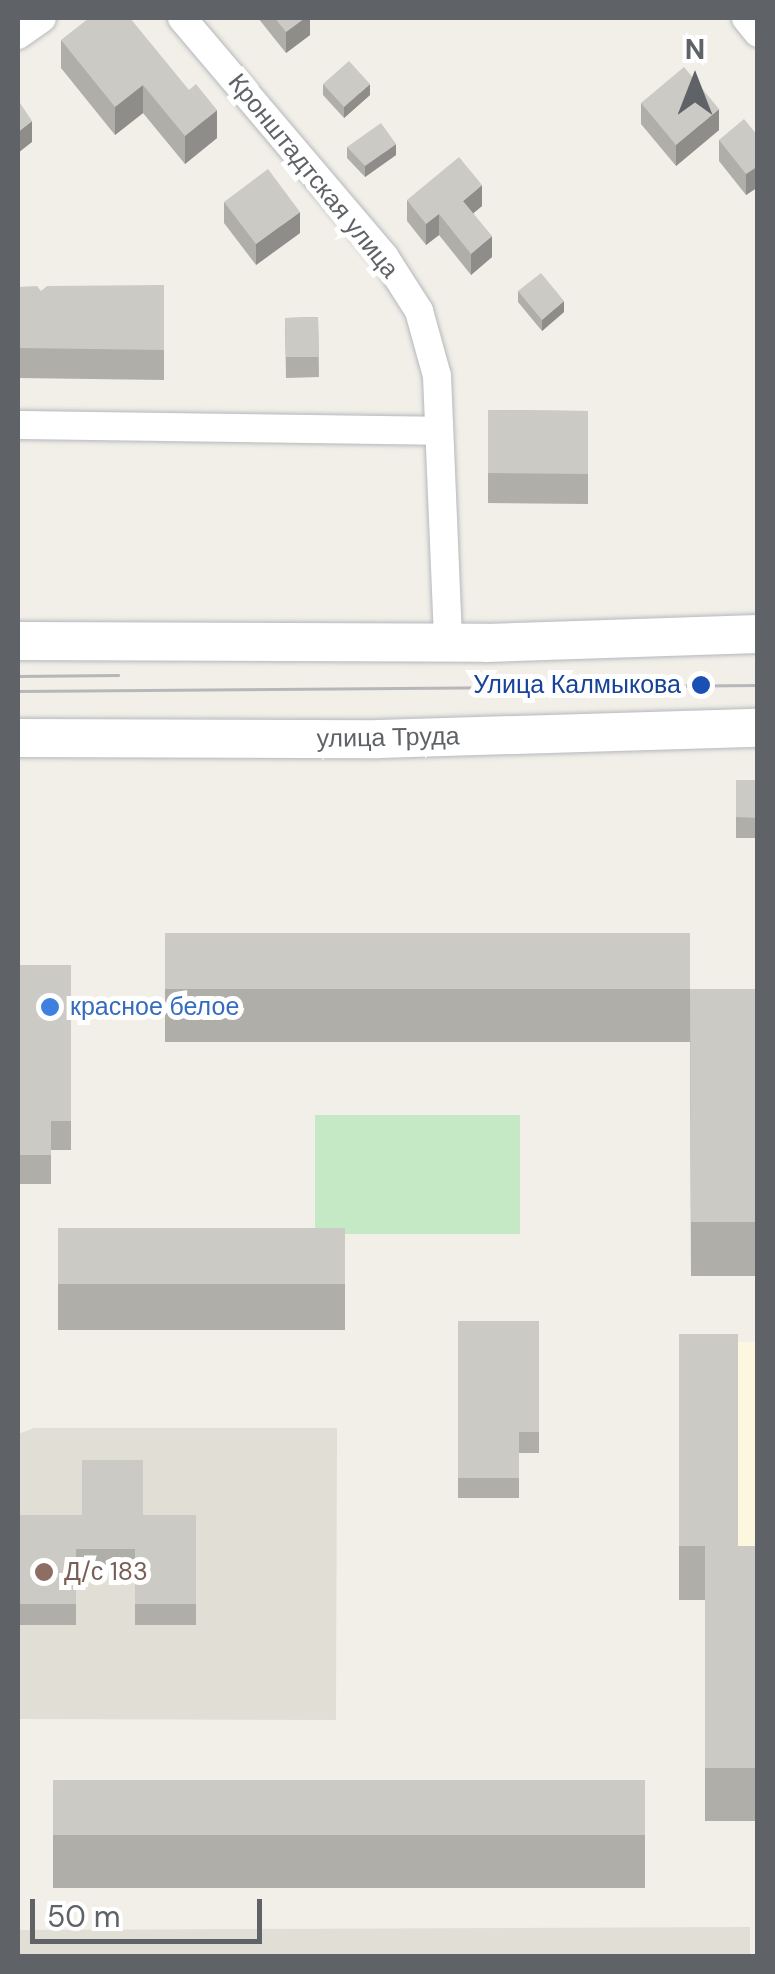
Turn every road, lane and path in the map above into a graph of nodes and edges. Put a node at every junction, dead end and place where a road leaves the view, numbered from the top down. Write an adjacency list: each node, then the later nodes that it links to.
1 (42, 18): 5 (street)
2 (182, 18): 7 (street, Кронштадтская улица)
3 (746, 18): 4 (street)
4 (758, 33)
5 (18, 35)
6 (18, 425): 7 (street)
7 (440, 432): 10 (street, Кронштадтская улица)
8 (758, 634): 10 (main road)
9 (18, 641): 10 (main road)
10 (448, 642)
11 (758, 728): 12 (main road, улица Труда)
12 (18, 738)

